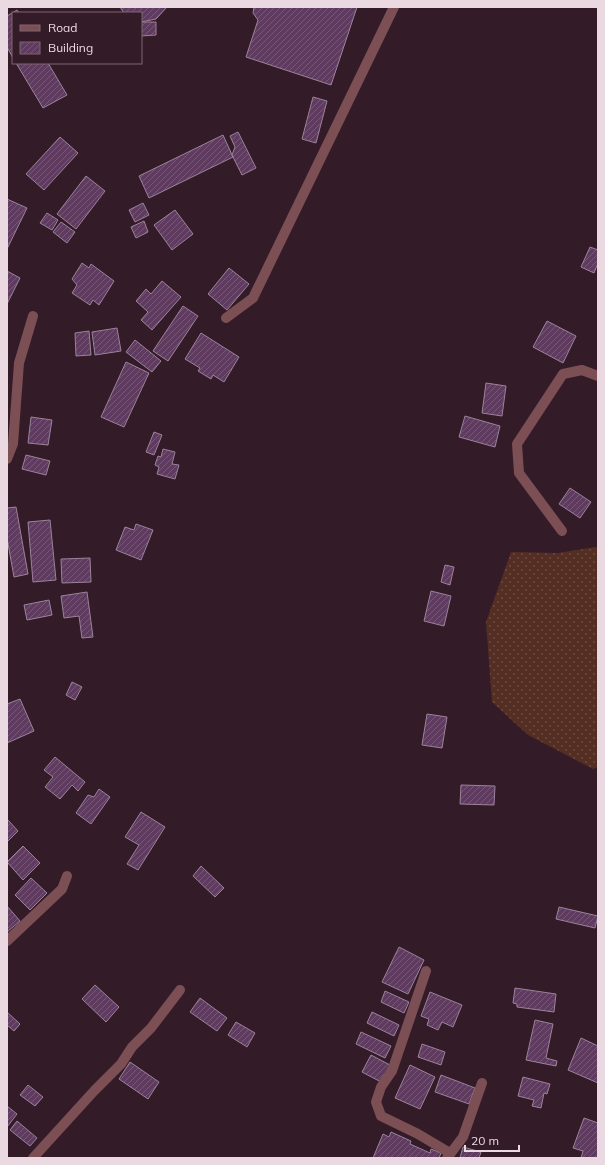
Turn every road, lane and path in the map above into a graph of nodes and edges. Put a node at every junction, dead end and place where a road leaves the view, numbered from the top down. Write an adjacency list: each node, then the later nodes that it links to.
1 (394, 7): 3 (street)
2 (33, 316): 5 (street)
3 (226, 318)
4 (598, 376): 6 (street)
5 (7, 459)
6 (562, 532)
7 (67, 876): 8 (street)
8 (7, 941)
9 (426, 972): 12 (street)
10 (180, 990): 13 (street)
11 (482, 1083): 12 (street)
12 (448, 1155)
13 (34, 1158)

